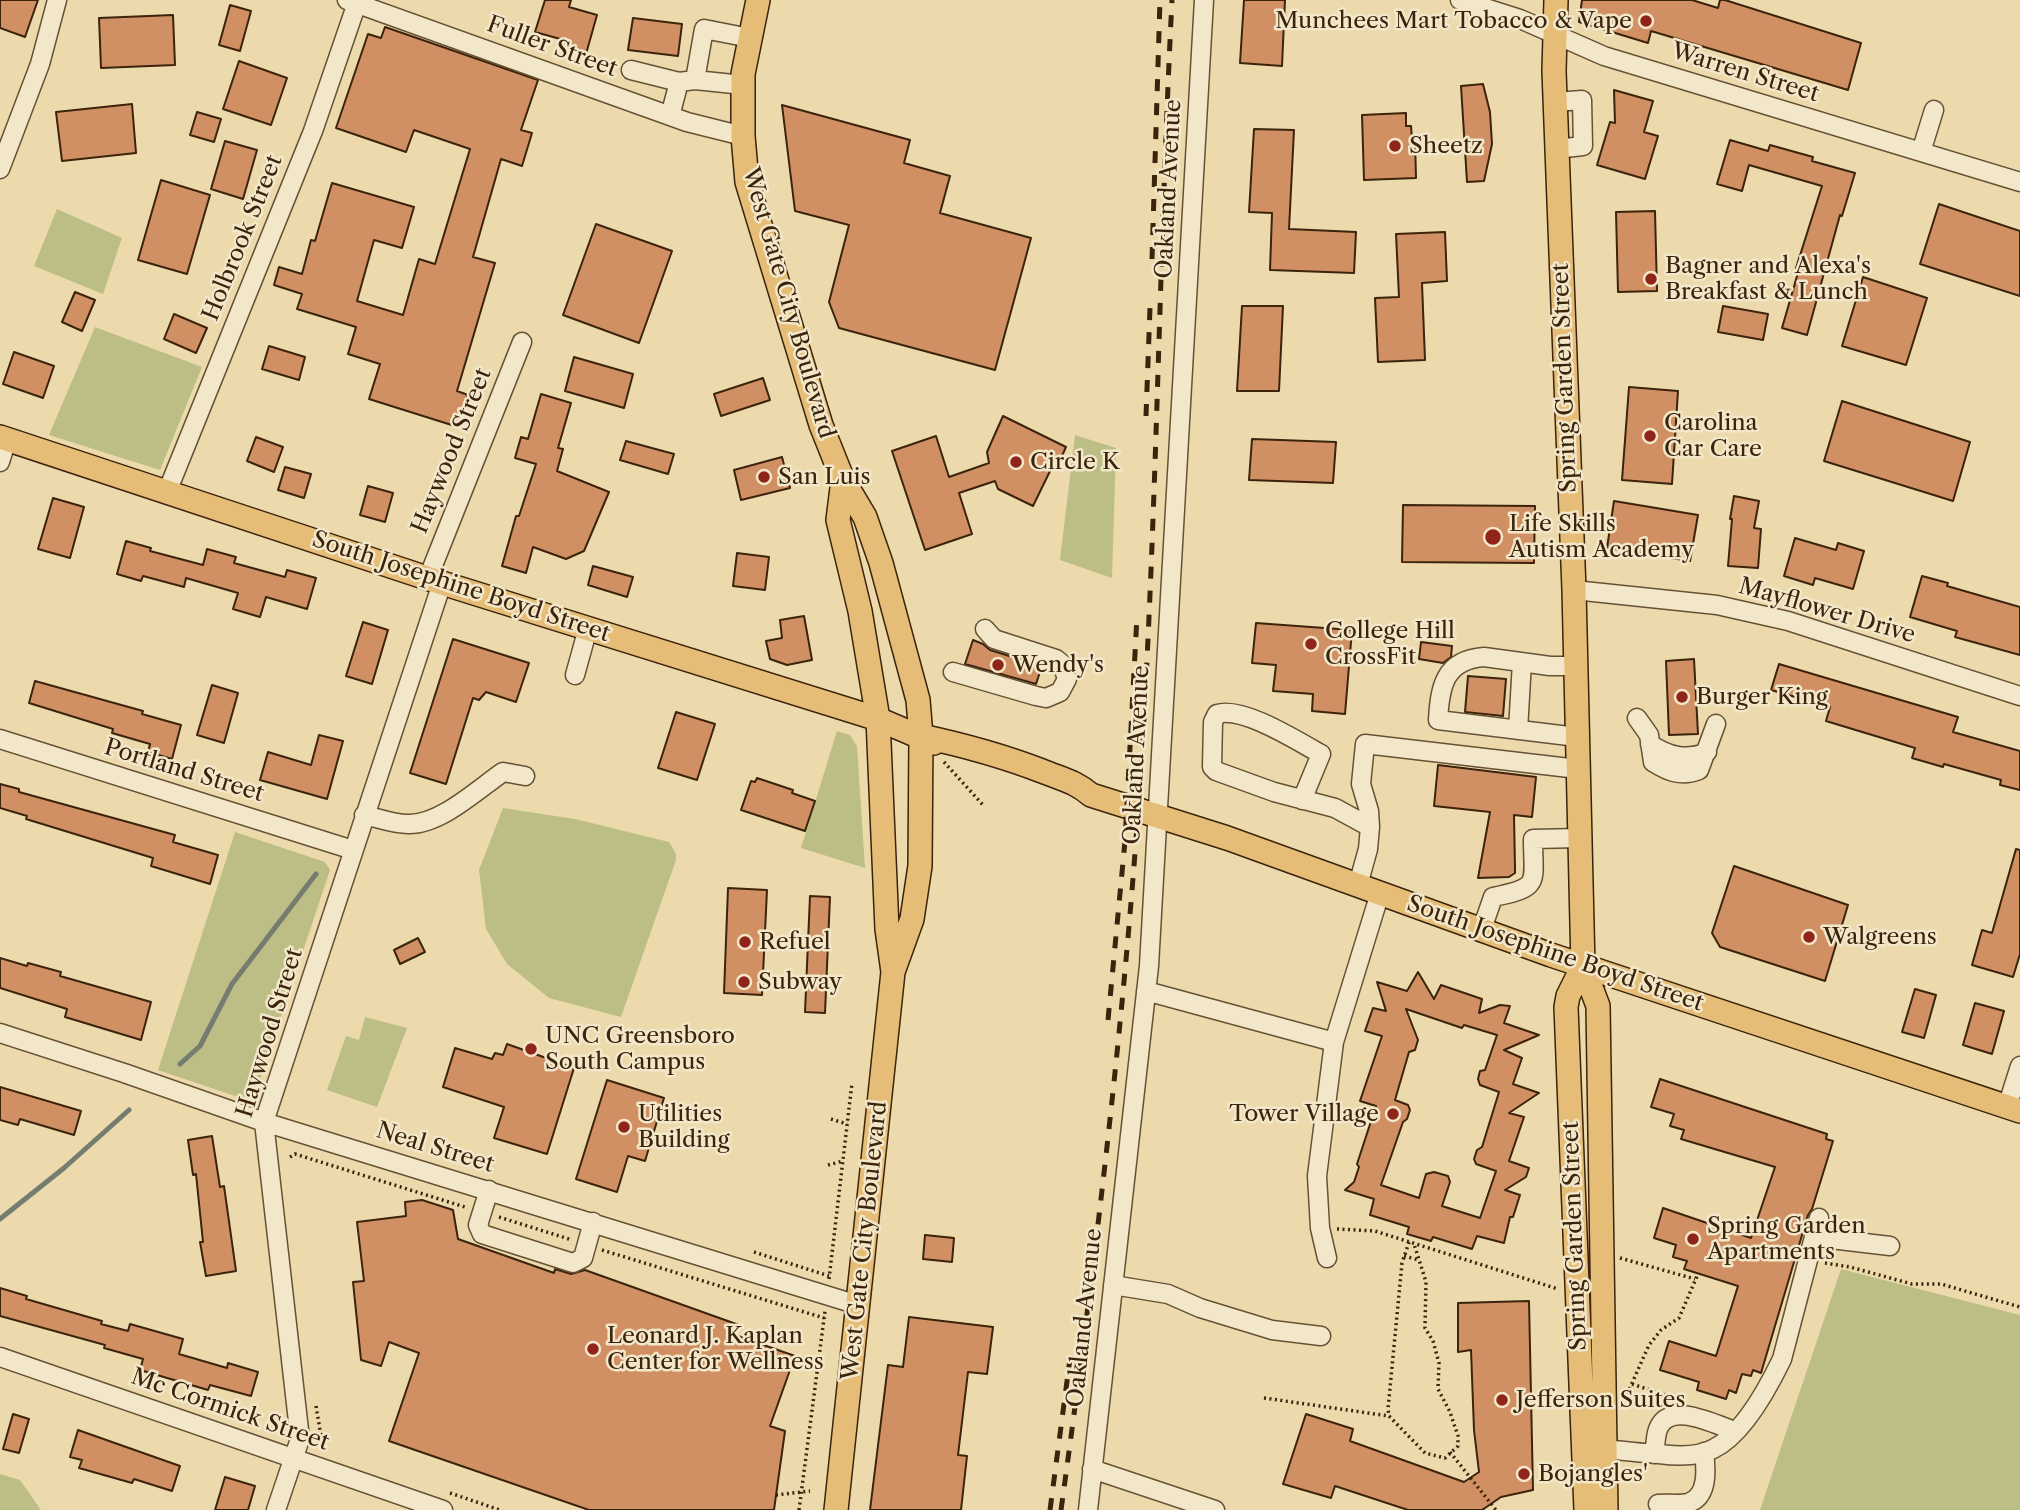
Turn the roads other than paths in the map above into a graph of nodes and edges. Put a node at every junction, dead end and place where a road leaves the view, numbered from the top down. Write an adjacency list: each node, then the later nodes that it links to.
1 (57, 0): 16 (street)
2 (758, 0): 8 (main road, West Gate City Boulevard)
3 (1203, 0): 43 (street, Oakland Avenue)
4 (1460, 0): 7 (street, Warren Street)
5 (1556, 0): 7 (main road, Spring Garden Street)
6 (354, 1): 13 (street, Fuller Street); 22 (street, Holbrook Street)
7 (1553, 34): 15 (street, Warren Street); 24 (main road, Spring Garden Street)
8 (750, 38): 10 (street); 11 (main road, West Gate City Boulevard)
9 (631, 70): 10 (street)
10 (687, 81): 11 (street); 13 (street)
11 (743, 85): 14 (main road, West Gate City Boulevard)
12 (1934, 110): 15 (street)
13 (670, 116): 14 (street, Fuller Street)
14 (743, 136): 21 (main road, West Gate City Boulevard)
15 (1921, 152): 17 (street, Warren Street)
16 (0, 169)
17 (2020, 182)
18 (522, 342): 23 (street, Haywood Street)
19 (4, 438): 20 (street); 22 (main road, South Josephine Boyd Street)
20 (0, 462)
21 (843, 480): 33 (main road, West Gate City Boulevard); 36 (main road, West Gate City Boulevard)
22 (167, 492): 23 (main road, South Josephine Boyd Street)
23 (435, 580): 25 (main road, South Josephine Boyd Street); 42 (street, Haywood Street)
24 (1574, 590): 28 (main road, Spring Garden Street); 31 (street, Mayflower Drive)
25 (588, 628): 30 (street); 33 (main road, South Josephine Boyd Street)
26 (985, 629): 29 (street)
27 (1522, 662): 28 (street); 35 (street); 35 (street)
28 (1576, 666): 37 (main road, Spring Garden Street)
29 (953, 672)
30 (575, 675)
31 (2020, 696)
32 (1637, 718): 34 (street)
33 (878, 719): 36 (main road, South Josephine Boyd Street); 51 (main road, West Gate City Boulevard)
34 (1716, 724)
35 (1518, 730): 37 (street)
36 (921, 737): 43 (main road, South Josephine Boyd Street); 51 (main road, West Gate City Boulevard)
37 (1577, 737): 39 (main road, Spring Garden Street)
38 (0, 739): 46 (street, Portland Street)
39 (1578, 769): 44 (street); 45 (main road, Spring Garden Street)
40 (525, 776): 42 (street)
41 (1302, 800): 41 (street); 44 (street)
42 (364, 815): 46 (street, Haywood Street)
43 (1158, 817): 47 (main road, South Josephine Boyd Street); 52 (street, Oakland Avenue)
44 (1370, 827): 47 (street)
45 (1580, 838): 49 (street); 50 (main road, Spring Garden Street)
46 (353, 850): 57 (street, Haywood Street)
47 (1358, 885): 48 (main road, South Josephine Boyd Street)
48 (1380, 893): 49 (main road, South Josephine Boyd Street); 54 (street)
49 (1482, 929): 50 (main road, South Josephine Boyd Street)
50 (1583, 965): 56 (main road, South Josephine Boyd Street); 69 (main road, Spring Garden Street); 69 (main road, Spring Garden Street)
51 (893, 972): 65 (main road, West Gate City Boulevard)
52 (1146, 990): 54 (street); 64 (street, Oakland Avenue)
53 (0, 1033): 57 (street, Neal Street)
54 (1334, 1042): 63 (street)
55 (2020, 1066): 56 (street)
56 (2014, 1109)
57 (264, 1122): 58 (street, Neal Street); 72 (street, Haywood Street)
58 (489, 1190): 60 (street, Neal Street); 60 (street)
59 (1819, 1218): 61 (street)
60 (593, 1222): 65 (street, Neal Street)
61 (1814, 1237): 62 (street); 68 (street)
62 (1890, 1246)
63 (1327, 1258)
64 (1113, 1285): 66 (street); 73 (street, Oakland Avenue)
65 (858, 1305): 77 (main road, West Gate City Boulevard)
66 (1321, 1336)
67 (0, 1357): 72 (street, Mc Cormick Street)
68 (1735, 1431): 70 (street); 71 (street)
69 (1596, 1449): 71 (street); 80 (main road, Spring Garden Street); 81 (main road, Spring Garden Street)
70 (1704, 1451): 71 (street); 74 (street)
71 (1654, 1454)
72 (293, 1458): 75 (street, Haywood Street); 76 (street, Mc Cormick Street)
73 (1092, 1469): 78 (street, Oakland Avenue); 79 (street)
74 (1658, 1504)
75 (276, 1510)
76 (443, 1510)
77 (836, 1510)
78 (1088, 1510)
79 (1215, 1510)
80 (1586, 1510)
81 (1606, 1510)

